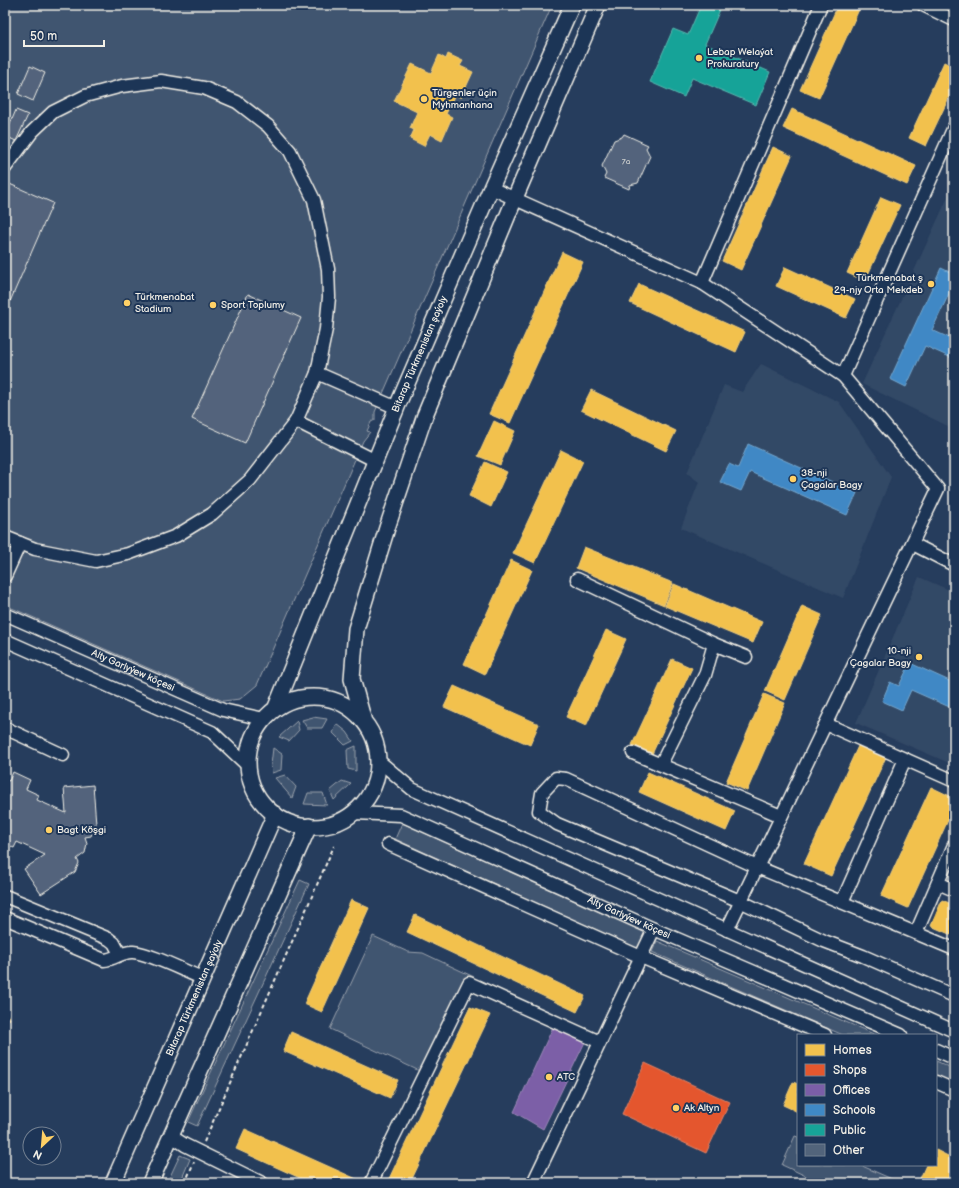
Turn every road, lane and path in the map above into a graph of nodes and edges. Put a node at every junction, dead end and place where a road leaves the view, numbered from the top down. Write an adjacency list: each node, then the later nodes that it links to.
1 (572, 5): 8 (main road, Bitarap Türkmenistan şaýoly)
2 (598, 5): 9 (main road)
3 (821, 5): 10 (street)
4 (923, 5): 5 (street)
5 (954, 20)
6 (954, 127): 12 (street)
7 (5, 168): 11 (street)
8 (491, 188): 9 (street); 13 (main road, Bitarap Türkmenistan şaýoly)
9 (515, 198): 10 (street); 27 (main road)
10 (702, 283): 12 (street)
11 (317, 373): 13 (street); 14 (street)
12 (843, 376): 18 (street)
13 (396, 408): 15 (main road, Bitarap Türkmenistan şaýoly)
14 (296, 421): 15 (street); 17 (street)
15 (376, 460): 26 (main road, Bitarap Türkmenistan şaýoly)
16 (5, 537): 17 (street)
17 (20, 543): 20 (street)
18 (913, 544): 19 (street); 29 (street)
19 (954, 565)
20 (5, 576)
21 (577, 578): 24 (street)
22 (5, 614): 28 (street, Alty Garlyýew köçesi)
23 (5, 640): 36 (street)
24 (714, 644): 25 (street); 35 (street)
25 (746, 657)
26 (276, 707): 27 (main road); 28 (main road)
27 (362, 718): 34 (main road)
28 (264, 719): 36 (main road)
29 (826, 724): 33 (street); 40 (street)
30 (5, 728): 32 (street)
31 (633, 753): 35 (street)
32 (63, 755)
33 (905, 759): 37 (street); 50 (street)
34 (379, 761): 38 (main road); 53 (street)
35 (661, 764): 40 (street)
36 (248, 766): 39 (main road)
37 (954, 781)
38 (354, 813): 41 (main road); 52 (street, Alty Garlyýew köçesi)
39 (275, 814): 41 (main road); 58 (main road, Bitarap Türkmenistan şaýoly)
40 (782, 816): 45 (street)
41 (309, 826): 68 (main road)
42 (388, 844): 57 (street)
43 (954, 845): 46 (street)
44 (334, 846): 69 (path)
45 (757, 867): 49 (street); 49 (street); 50 (street)
46 (938, 884): 47 (street); 54 (street)
47 (954, 890)
48 (5, 896): 56 (street)
49 (740, 901): 53 (street); 59 (street)
50 (842, 902): 54 (street)
51 (5, 918): 56 (street)
52 (654, 929): 57 (street); 62 (street, Alty Garlyýew köçesi)
53 (727, 930): 60 (street)
54 (916, 934): 55 (street)
55 (954, 949)
56 (120, 954): 58 (street)
57 (641, 957): 61 (street); 63 (street)
58 (202, 978): 70 (main road, Bitarap Türkmenistan şaýoly)
59 (954, 996)
60 (954, 1031)
61 (823, 1034)
62 (899, 1034)
63 (600, 1042): 74 (street); 75 (street)
64 (937, 1050): 65 (street)
65 (954, 1058)
66 (937, 1082): 67 (street)
67 (954, 1090)
68 (171, 1136): 69 (street); 71 (main road)
69 (199, 1152): 72 (path); 73 (street)
70 (113, 1183)
71 (150, 1183)
72 (185, 1183)
73 (262, 1183)
74 (371, 1183)
75 (533, 1183)

